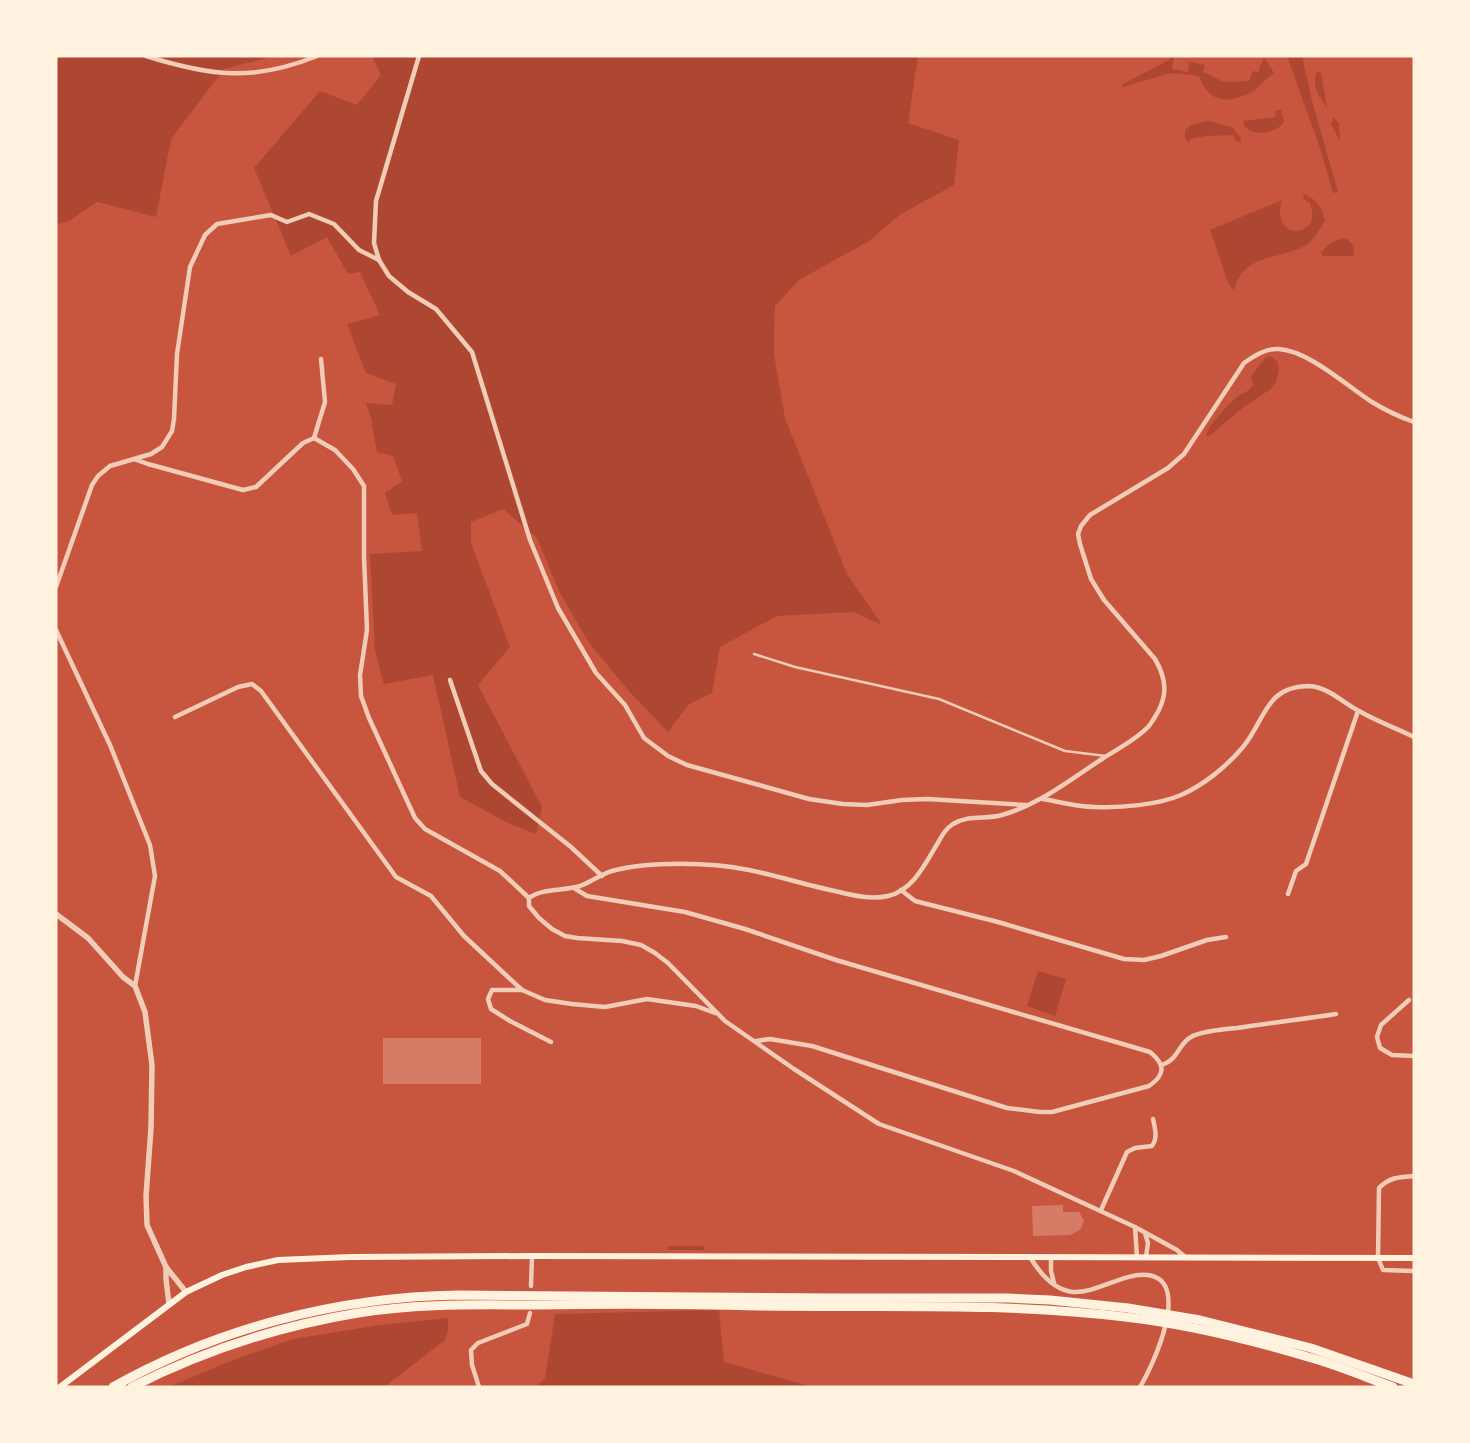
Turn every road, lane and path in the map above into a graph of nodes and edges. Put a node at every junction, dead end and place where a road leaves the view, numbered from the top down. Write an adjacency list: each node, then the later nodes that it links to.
1 (146, 56): 2 (street)
2 (316, 56)
3 (419, 56): 4 (street)
4 (379, 260): 8 (street); 18 (street)
5 (322, 359): 7 (street)
6 (1414, 422): 16 (street)
7 (314, 438): 8 (street); 23 (street)
8 (134, 459): 9 (street)
9 (56, 587)
10 (56, 630): 26 (street)
11 (754, 654): 16 (lane)
12 (450, 680): 19 (street)
13 (1358, 711): 15 (street); 17 (street); 22 (street)
14 (175, 717): 27 (street)
15 (1414, 737)
16 (1106, 756): 17 (street)
17 (1042, 799): 18 (street)
18 (1030, 805): 21 (street)
19 (602, 876): 20 (street); 21 (street)
20 (574, 888): 23 (street); 34 (street)
21 (901, 890): 25 (street)
22 (1288, 894)
23 (529, 898): 29 (street)
24 (56, 914): 26 (street)
25 (1226, 937)
26 (135, 986): 48 (street)
27 (522, 990): 29 (street); 32 (street)
28 (1409, 1000): 33 (street)
29 (718, 1014): 31 (street)
30 (1336, 1014): 34 (street)
31 (756, 1041): 34 (street); 37 (street)
32 (551, 1042)
33 (1414, 1056)
34 (1162, 1065)
35 (1153, 1119): 37 (street)
36 (1414, 1176): 46 (street)
37 (1101, 1210): 38 (street)
38 (1135, 1227): 39 (street); 42 (street)
39 (1146, 1233): 43 (street); 44 (street)
40 (532, 1256): 41 (main road); 51 (street); 52 (main road)
41 (1030, 1257): 45 (main road); 50 (street)
42 (1138, 1257): 43 (main road); 45 (main road)
43 (1146, 1257): 44 (main road)
44 (1186, 1257): 46 (main road)
45 (1050, 1258): 50 (street)
46 (1378, 1258): 47 (main road); 49 (street)
47 (1414, 1258)
48 (166, 1267): 52 (street); 53 (street)
49 (1414, 1271)
50 (1055, 1284): 60 (street)
51 (531, 1286)
52 (186, 1292): 53 (main road)
53 (169, 1304): 56 (main road)
54 (530, 1313): 59 (street)
55 (1414, 1384): 57 (highway)
56 (60, 1387)
57 (112, 1387)
58 (132, 1387): 61 (highway)
59 (479, 1387)
60 (1140, 1387)
61 (1393, 1387)

